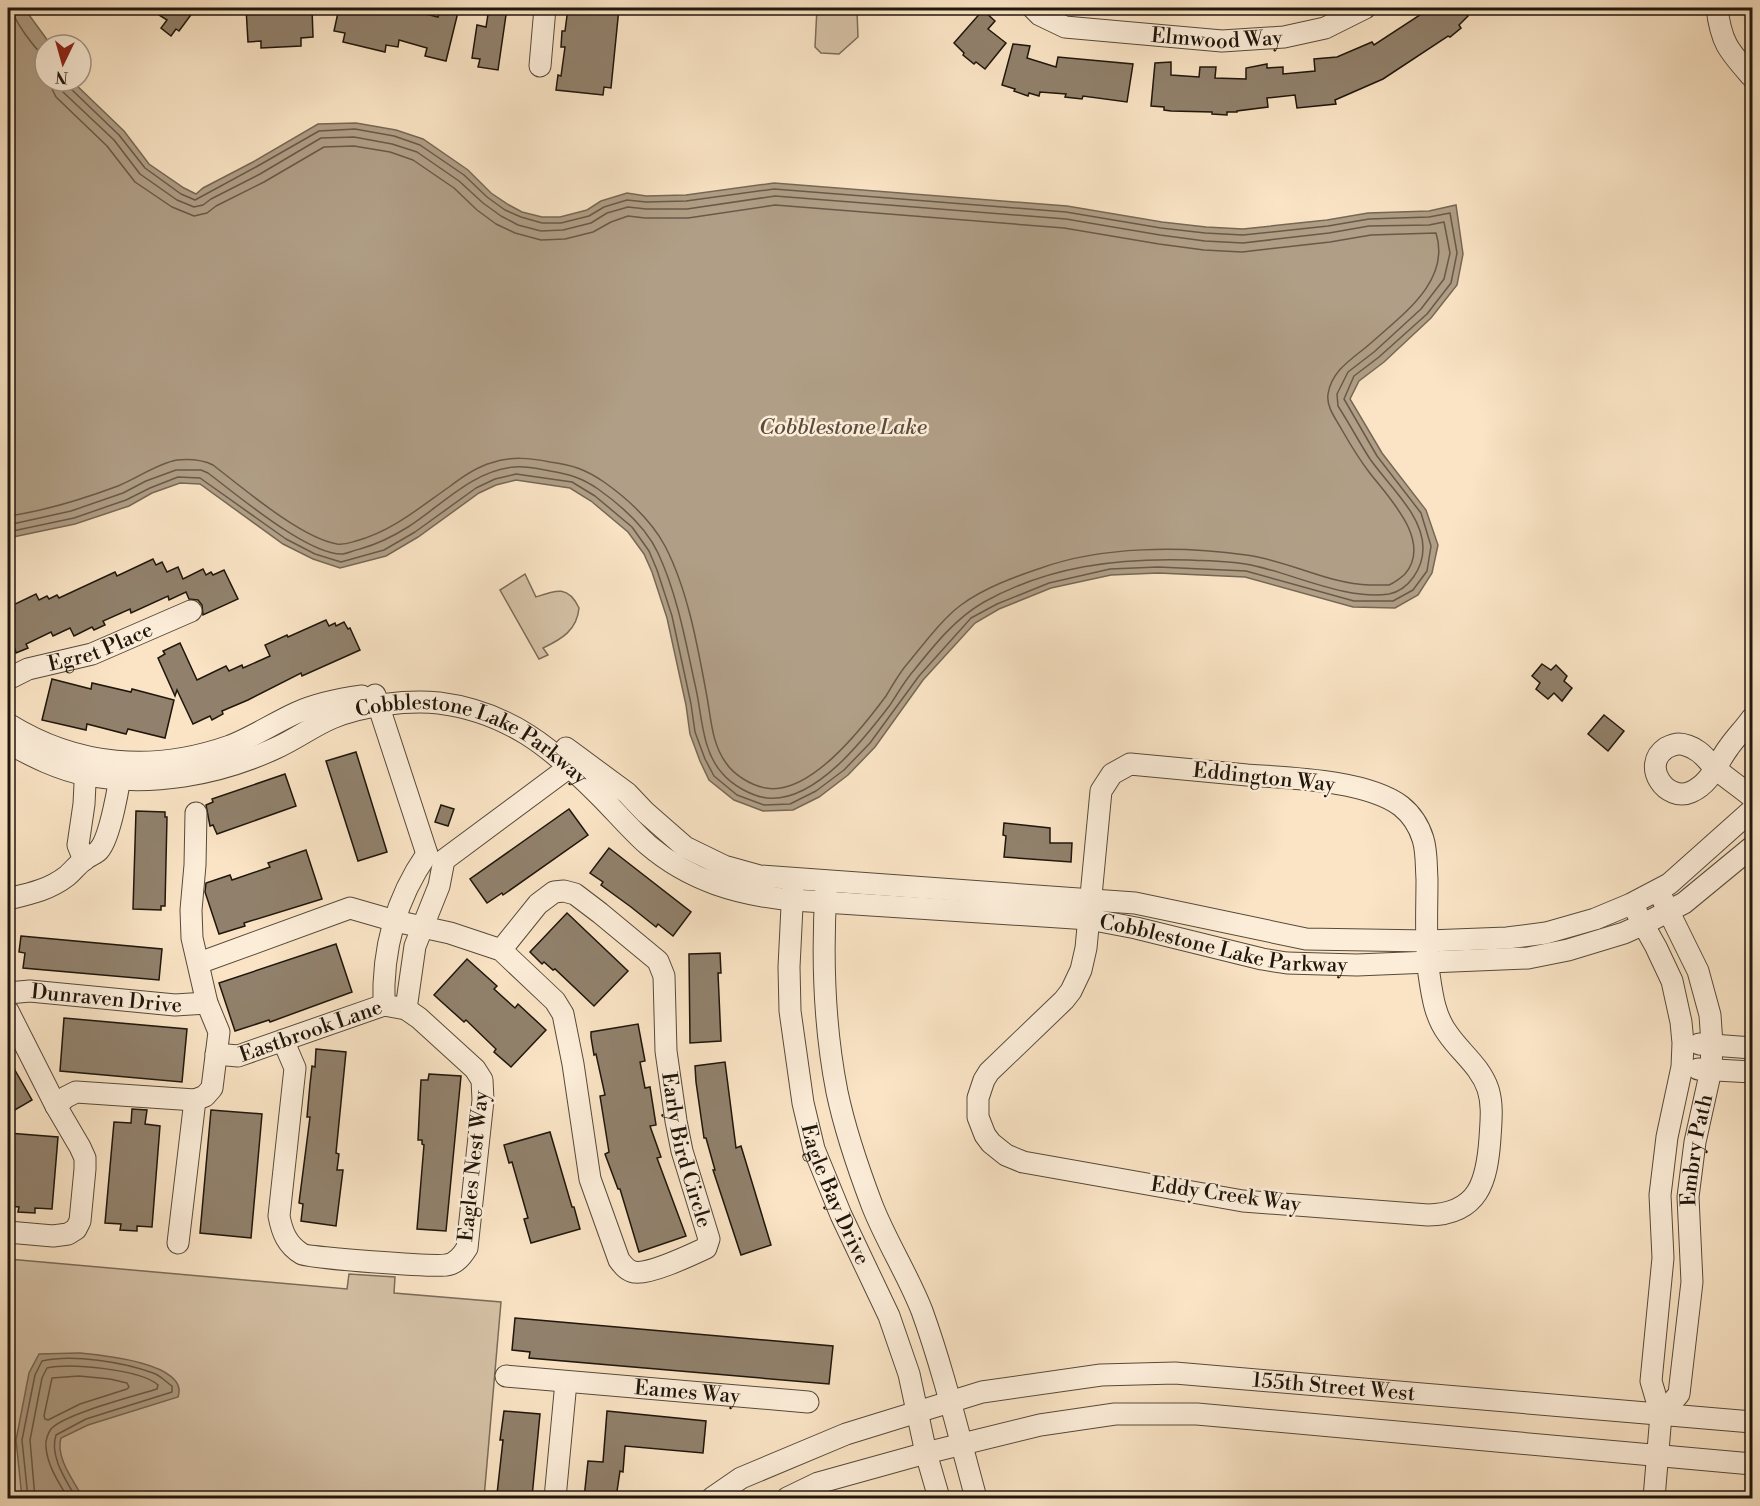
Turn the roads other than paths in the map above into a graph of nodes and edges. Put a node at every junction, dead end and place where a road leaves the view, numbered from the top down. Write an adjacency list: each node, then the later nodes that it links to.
1 (545, 8): 5 (street)
2 (1033, 8): 3 (street, Elmwood Way)
3 (1365, 8)
4 (1717, 8): 6 (street)
5 (540, 66)
6 (1752, 77)
7 (191, 611): 8 (street, Egret Place)
8 (8, 679)
9 (376, 701): 13 (street, Cobblestone Lake Parkway); 15 (street, Cobblestone Lake Parkway); 20 (street)
10 (1752, 718): 16 (street)
11 (8, 724): 14 (street, Cobblestone Lake Parkway)
12 (8, 743): 14 (street, Cobblestone Lake Parkway)
13 (574, 762): 20 (street); 22 (street, Cobblestone Lake Parkway)
14 (86, 766): 15 (street, Cobblestone Lake Parkway); 21 (street)
15 (121, 771): 21 (street)
16 (1752, 797)
17 (1752, 810): 23 (street, Cobblestone Lake Parkway)
18 (196, 813): 34 (street)
19 (1752, 847): 28 (street, Cobblestone Lake Parkway)
20 (436, 857): 29 (street); 31 (street)
21 (84, 860): 25 (street)
22 (793, 890): 24 (street, Cobblestone Lake Parkway); 57 (street, Eagle Bay Drive)
23 (1657, 890): 26 (street, Cobblestone Lake Parkway); 28 (street, Embry Path)
24 (826, 892): 27 (street, Cobblestone Lake Parkway); 56 (street, Eagle Bay Drive)
25 (8, 899)
26 (1631, 904): 30 (street, Embry Path); 32 (street, Cobblestone Lake Parkway)
27 (1089, 909): 32 (street, Cobblestone Lake Parkway); 32 (street, Eddington Way); 35 (street, Cobblestone Lake Parkway); 35 (street, Eddy Creek Way)
28 (1669, 911): 30 (street, Cobblestone Lake Parkway); 43 (street, Embry Path)
29 (395, 921): 31 (street, Early Bird Circle); 34 (street, Early Bird Circle); 38 (street)
30 (1644, 924): 35 (street, Cobblestone Lake Parkway); 42 (street, Embry Path)
31 (422, 927): 33 (street, Early Bird Circle); 39 (street)
32 (1428, 941): 35 (street, Eddy Creek Way)
33 (501, 950): 33 (street, Early Bird Circle)
34 (199, 963): 37 (street)
35 (1428, 963)
36 (8, 993): 37 (street, Dunraven Drive)
37 (207, 1003): 45 (street)
38 (384, 1005): 39 (street, Eastbrook Lane); 41 (street, Eastbrook Lane)
39 (406, 1008): 41 (street, Eagles Nest Way)
40 (8, 1011): 50 (street)
41 (283, 1040): 45 (street, Eastbrook Lane)
42 (1683, 1043): 43 (street); 46 (street, Embry Path)
43 (1712, 1044): 44 (street); 47 (street, Embry Path)
44 (1752, 1048)
45 (216, 1054): 49 (street)
46 (1682, 1067): 47 (street); 58 (street, Embry Path)
47 (1711, 1070): 48 (street); 58 (street, Embry Path)
48 (1752, 1072)
49 (195, 1100): 50 (street); 52 (street)
50 (56, 1106): 51 (street)
51 (8, 1232)
52 (178, 1243)
53 (506, 1376): 54 (street, Eames Way)
54 (566, 1382): 55 (street, Eames Way); 64 (street)
55 (808, 1402)
56 (950, 1403): 57 (street, 155th Street West); 58 (street, 155th Street West); 60 (street, Eagle Bay Drive)
57 (918, 1411): 61 (street, Eagle Bay Drive); 65 (street, 155th Street West)
58 (1661, 1414): 59 (street, 155th Street West); 62 (street, Embry Path)
59 (1752, 1422)
60 (962, 1444): 61 (street, 155th Street West); 62 (street, 155th Street West); 68 (street, Eagle Bay Drive)
61 (926, 1453): 66 (street, 155th Street West); 67 (street, Eagle Bay Drive)
62 (1657, 1456): 63 (street, 155th Street West); 69 (street, Embry Path)
63 (1752, 1464)
64 (555, 1498)
65 (712, 1498)
66 (787, 1498)
67 (939, 1498)
68 (976, 1498)
69 (1654, 1498)

